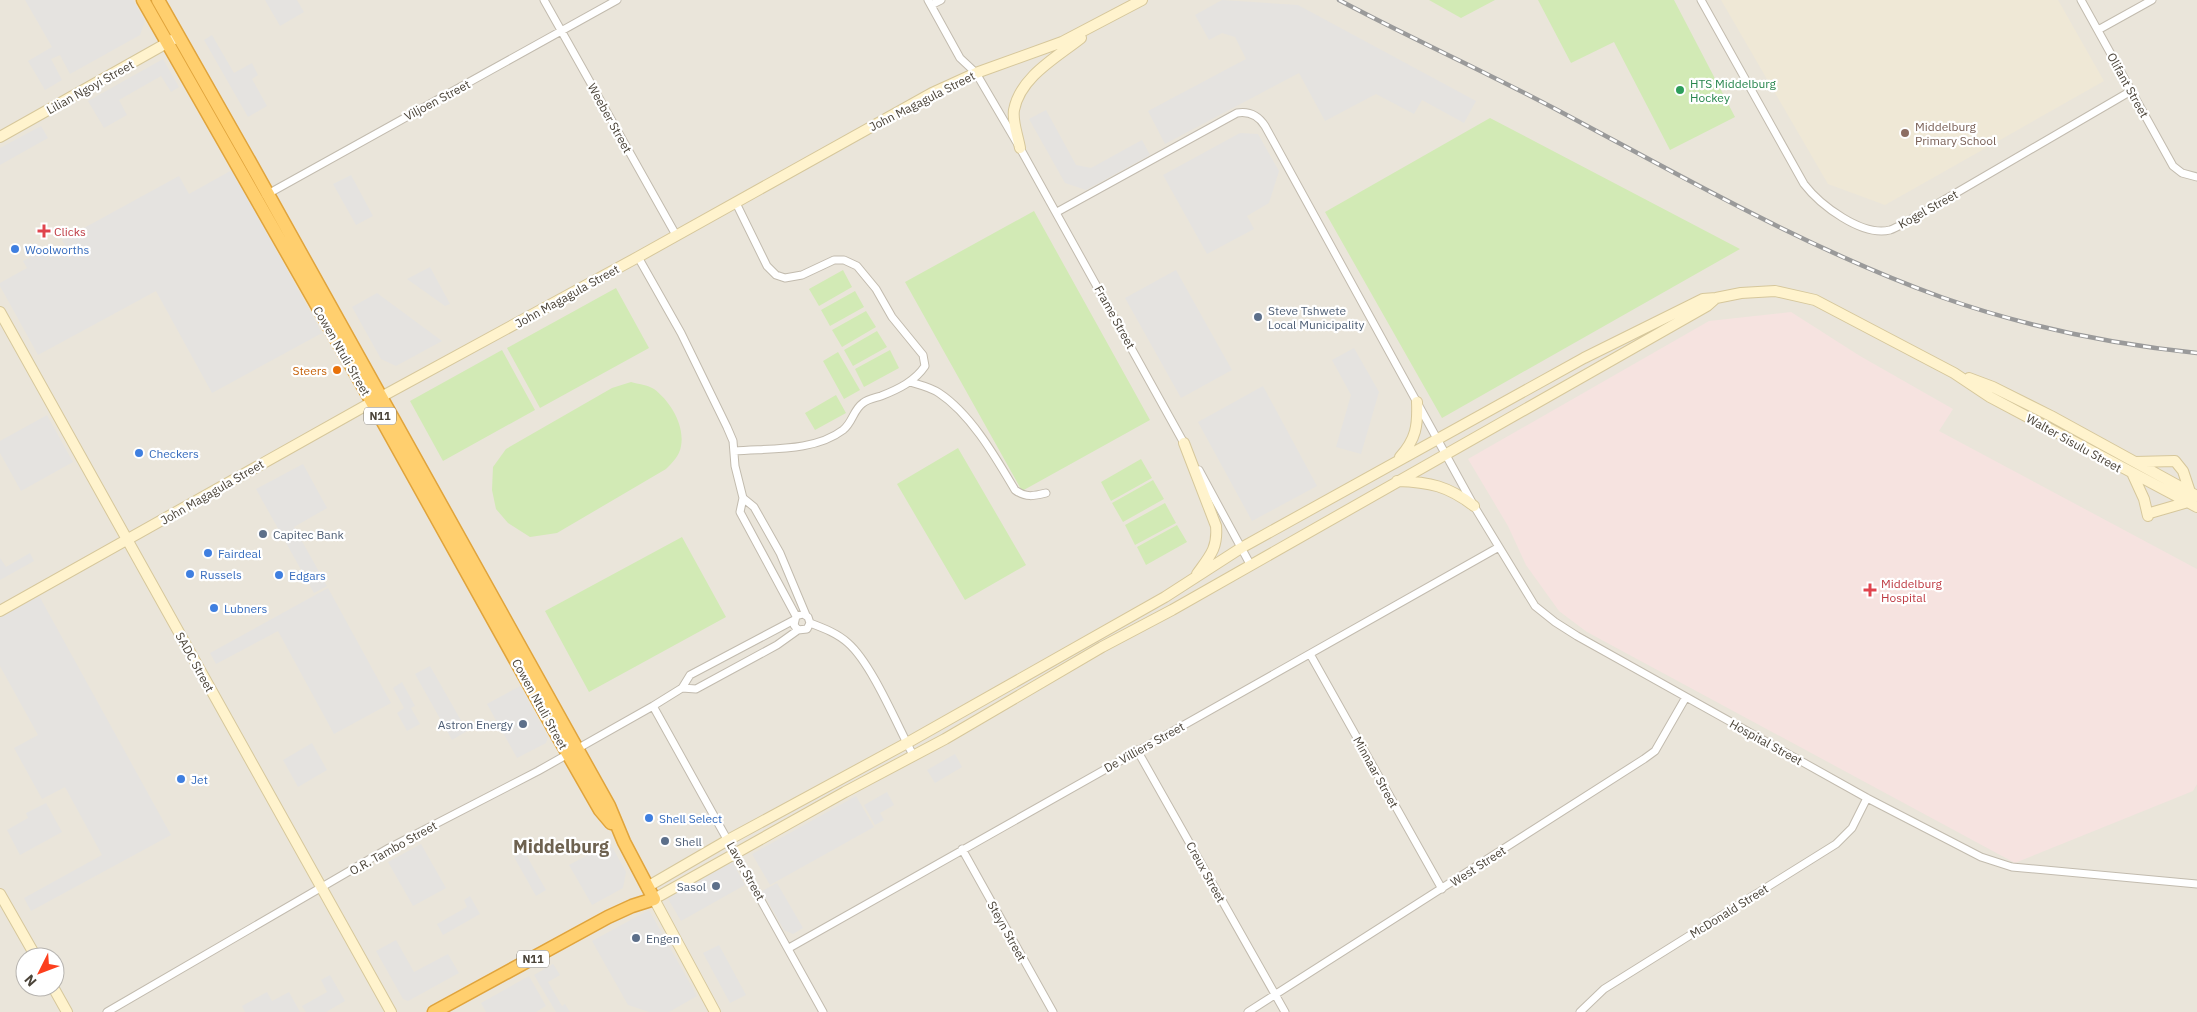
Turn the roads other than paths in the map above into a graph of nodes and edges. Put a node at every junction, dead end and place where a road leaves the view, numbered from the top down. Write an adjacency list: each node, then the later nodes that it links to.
1 (143, 0): 15 (highway, Cowen Ntuli Street / N11)
2 (158, 0): 14 (highway, Cowen Ntuli Street / N11)
3 (544, 0): 13 (street, Weeber Street)
4 (617, 0): 13 (street, Viljoen Street)
5 (941, 0): 10 (street)
6 (1142, 0): 11 (main road, John Magagula Street)
7 (1701, 0): 17 (street, Kogel Street)
8 (2081, 0): 12 (street, Olifant Street)
9 (2152, 0): 12 (street)
10 (929, 3): 16 (street, Frame Street)
11 (1095, 26): 16 (main road, John Magagula Street); 19 (main road)
12 (2098, 30): 17 (street, Olifant Street)
13 (561, 31): 21 (street, Viljoen Street); 24 (street, Weeber Street)
14 (179, 36): 15 (main road, Lilian Ngoyi Street); 21 (highway, Cowen Ntuli Street / N11)
15 (168, 43): 18 (main road, Lilian Ngoyi Street); 21 (highway, Cowen Ntuli Street / N11)
16 (976, 73): 19 (street, Frame Street); 22 (main road, John Magagula Street)
17 (2131, 91): 20 (street, Olifant Street)
18 (0, 138)
19 (1020, 148): 23 (street, Frame Street)
20 (2197, 177)
21 (262, 197): 30 (highway, Cowen Ntuli Street / N11)
22 (736, 204): 24 (main road, John Magagula Street); 29 (street)
23 (1057, 212): 31 (street, Hospital Street); 33 (street, Frame Street)
24 (676, 235): 25 (main road, John Magagula Street)
25 (638, 257): 30 (main road, John Magagula Street); 34 (street)
26 (1716, 298): 28 (main road, Walter Sisulu Street); 32 (main road, Walter Sisulu Street); 35 (main road)
27 (0, 312): 45 (main road, SADC Street)
28 (1954, 372): 36 (main road, Walter Sisulu Street); 38 (main road, Walter Sisulu Street)
29 (910, 382): 34 (street); 40 (street)
30 (377, 399): 45 (main road, John Magagula Street); 67 (highway, Cowen Ntuli Street / N11)
31 (1417, 402): 32 (street, Hospital Street); 37 (main road)
32 (1438, 439): 35 (street, Hospital Street); 37 (main road, Walter Sisulu Street)
33 (1184, 443): 47 (street, Frame Street); 49 (main road)
34 (734, 450): 42 (street)
35 (1447, 453): 39 (main road); 44 (street, Hospital Street)
36 (2133, 462): 41 (main road, Walter Sisulu Street); 41 (main road)
37 (1394, 464): 47 (main road, Walter Sisulu Street)
38 (2133, 475): 43 (main road, Walter Sisulu Street); 43 (main road)
39 (1398, 481): 44 (main road); 48 (main road)
40 (1046, 493)
41 (2193, 493)
42 (743, 498): 53 (street); 54 (street)
43 (2193, 505)
44 (1474, 506): 46 (street, Hospital Street)
45 (127, 541): 52 (main road, John Magagula Street); 75 (main road, SADC Street)
46 (1499, 547): 58 (street, De Villiers Street); 63 (street, Hospital Street)
47 (1241, 548): 48 (street, Frame Street); 49 (main road, Walter Sisulu Street)
48 (1250, 564): 51 (main road)
49 (1194, 578): 50 (main road, Walter Sisulu Street)
50 (1165, 597): 51 (main road); 60 (main road, Walter Sisulu Street)
51 (1172, 610): 61 (main road)
52 (0, 611)
53 (806, 615): 54 (street); 55 (street)
54 (795, 618): 56 (street); 57 (street, O.R. Tambo Street)
55 (810, 623): 56 (street); 65 (street)
56 (798, 630): 59 (street, O.R. Tambo Street)
57 (744, 645): 59 (street); 62 (street, O.R. Tambo Street)
58 (1310, 654): 66 (street, De Villiers Street); 76 (street, Minnaar Street)
59 (752, 658): 62 (street, O.R. Tambo Street)
60 (1043, 664): 61 (main road); 65 (main road, Walter Sisulu Street)
61 (1050, 677): 68 (main road)
62 (682, 688): 64 (street, O.R. Tambo Street)
63 (1686, 697): 69 (street, Hospital Street); 76 (street, West Street)
64 (653, 706): 67 (street, O.R. Tambo Street); 70 (street, Laver Street)
65 (907, 743): 68 (street); 70 (main road, Walter Sisulu Street)
66 (1137, 750): 71 (street, De Villiers Street); 82 (street, Creux Street)
67 (573, 751): 74 (highway, Cowen Ntuli Street / N11); 75 (street, O.R. Tambo Street)
68 (914, 755): 72 (main road)
69 (1867, 798): 73 (street, Hospital Street); 93 (street, McDonald Street)
70 (728, 840): 72 (street, Laver Street); 74 (main road, Walter Sisulu Street)
71 (962, 849): 81 (street, De Villiers Street); 90 (street, Steyn Street)
72 (736, 852): 78 (main road); 81 (street, Laver Street)
73 (2197, 884)
74 (647, 887): 78 (highway, Cowen Ntuli Street / N11); 79 (highway, N11)
75 (322, 888): 85 (street, O.R. Tambo Street); 86 (main road, SADC Street)
76 (1442, 889): 82 (street, West Street)
77 (0, 894): 80 (main road)
78 (654, 899): 79 (highway, N11); 88 (main road, Cowen Ntuli Street)
79 (632, 906): 87 (highway, N11)
80 (30, 947)
81 (789, 948): 89 (street, Laver Street)
82 (1275, 995): 91 (street, West Street); 92 (street, Creux Street)
83 (59, 997): 84 (main road)
84 (67, 1012)
85 (107, 1012)
86 (391, 1012)
87 (434, 1012)
88 (716, 1012)
89 (823, 1012)
90 (1053, 1012)
91 (1248, 1012)
92 (1285, 1012)
93 (1580, 1012)

